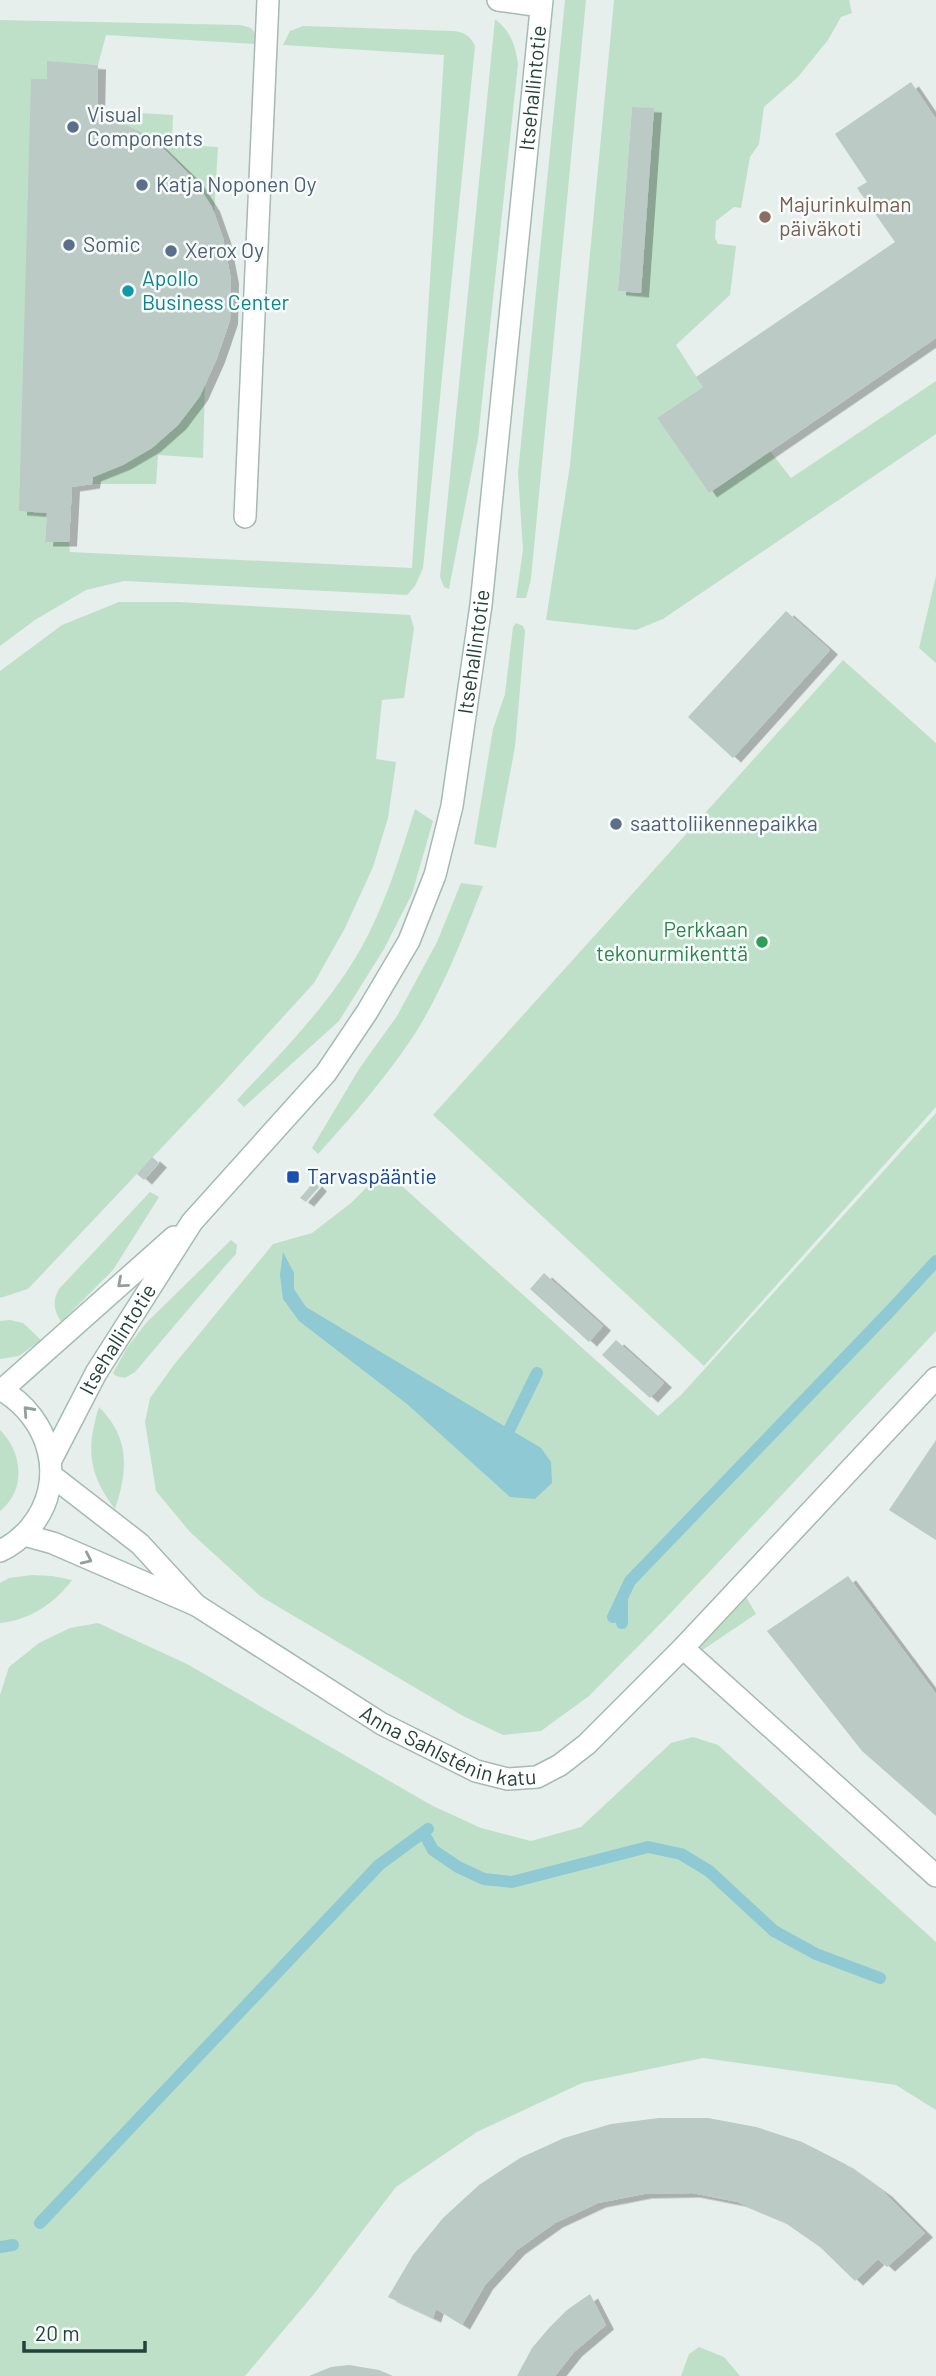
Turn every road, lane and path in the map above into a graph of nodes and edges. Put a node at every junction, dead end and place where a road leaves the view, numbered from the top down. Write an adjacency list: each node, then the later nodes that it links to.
1 (268, 0): 4 (main road)
2 (498, 0): 3 (main road)
3 (542, 3): 5 (main road, Itsehallintotie)
4 (245, 517)
5 (192, 1222): 7 (main road, Itsehallintotie, one-way to 7); 8 (main road, Itsehallintotie)
6 (936, 1377): 12 (main road, Anna Sahlsténin katu)
7 (1, 1389): 8 (main road, one-way to 7)
8 (51, 1467): 9 (main road, Itsehallintotie); 11 (main road, Anna Sahlsténin katu)
9 (24, 1535): 10 (main road); 11 (main road, Anna Sahlsténin katu, one-way to 11)
10 (0, 1551)
11 (196, 1605): 12 (main road, Anna Sahlsténin katu)
12 (683, 1647): 13 (main road)
13 (936, 1876)

